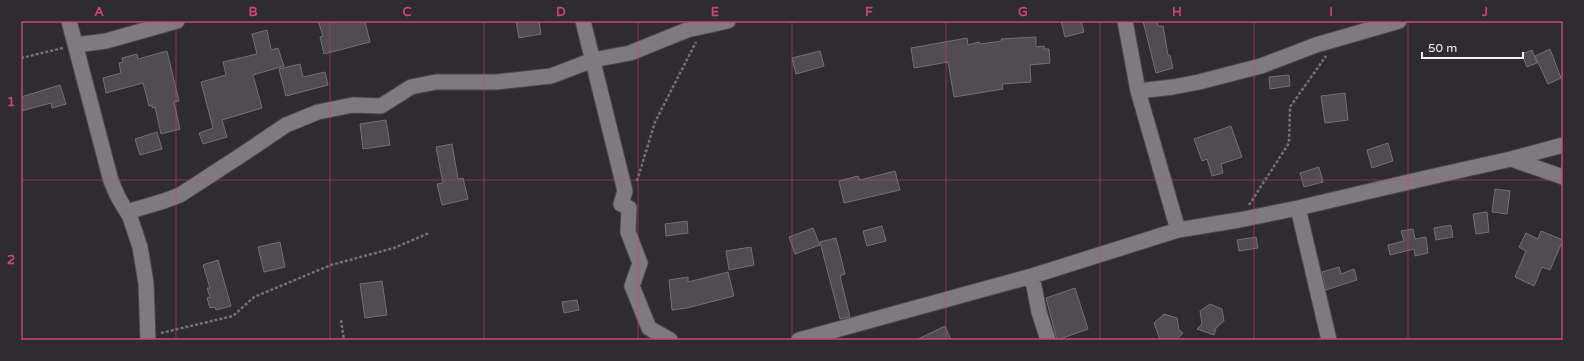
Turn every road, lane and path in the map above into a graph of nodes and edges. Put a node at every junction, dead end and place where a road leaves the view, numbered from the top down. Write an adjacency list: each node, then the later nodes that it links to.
1 (69, 21): 9 (street)
2 (176, 21): 9 (street)
3 (583, 21): 12 (street)
4 (728, 21): 7 (street)
5 (1125, 21): 13 (street)
6 (1399, 21): 8 (street)
7 (704, 25): 12 (street); 17 (path)
8 (1338, 39): 13 (street); 20 (path)
9 (76, 45): 19 (street)
10 (54, 49): 11 (path)
11 (21, 58)
12 (593, 60): 19 (street); 28 (street)
13 (1138, 91): 21 (street)
14 (1563, 145): 15 (street)
15 (1511, 159): 16 (street); 18 (street)
16 (1563, 177)
17 (636, 187)
18 (1298, 208): 20 (street); 31 (street)
19 (127, 212): 26 (street)
20 (1239, 220): 21 (street)
21 (1178, 230): 23 (street)
22 (429, 233): 26 (path)
23 (1032, 276): 25 (street); 30 (street)
24 (341, 320): 27 (path)
25 (853, 333): 29 (street)
26 (147, 338)
27 (344, 340)
28 (670, 340)
29 (799, 340)
30 (1048, 340)
31 (1329, 340)

